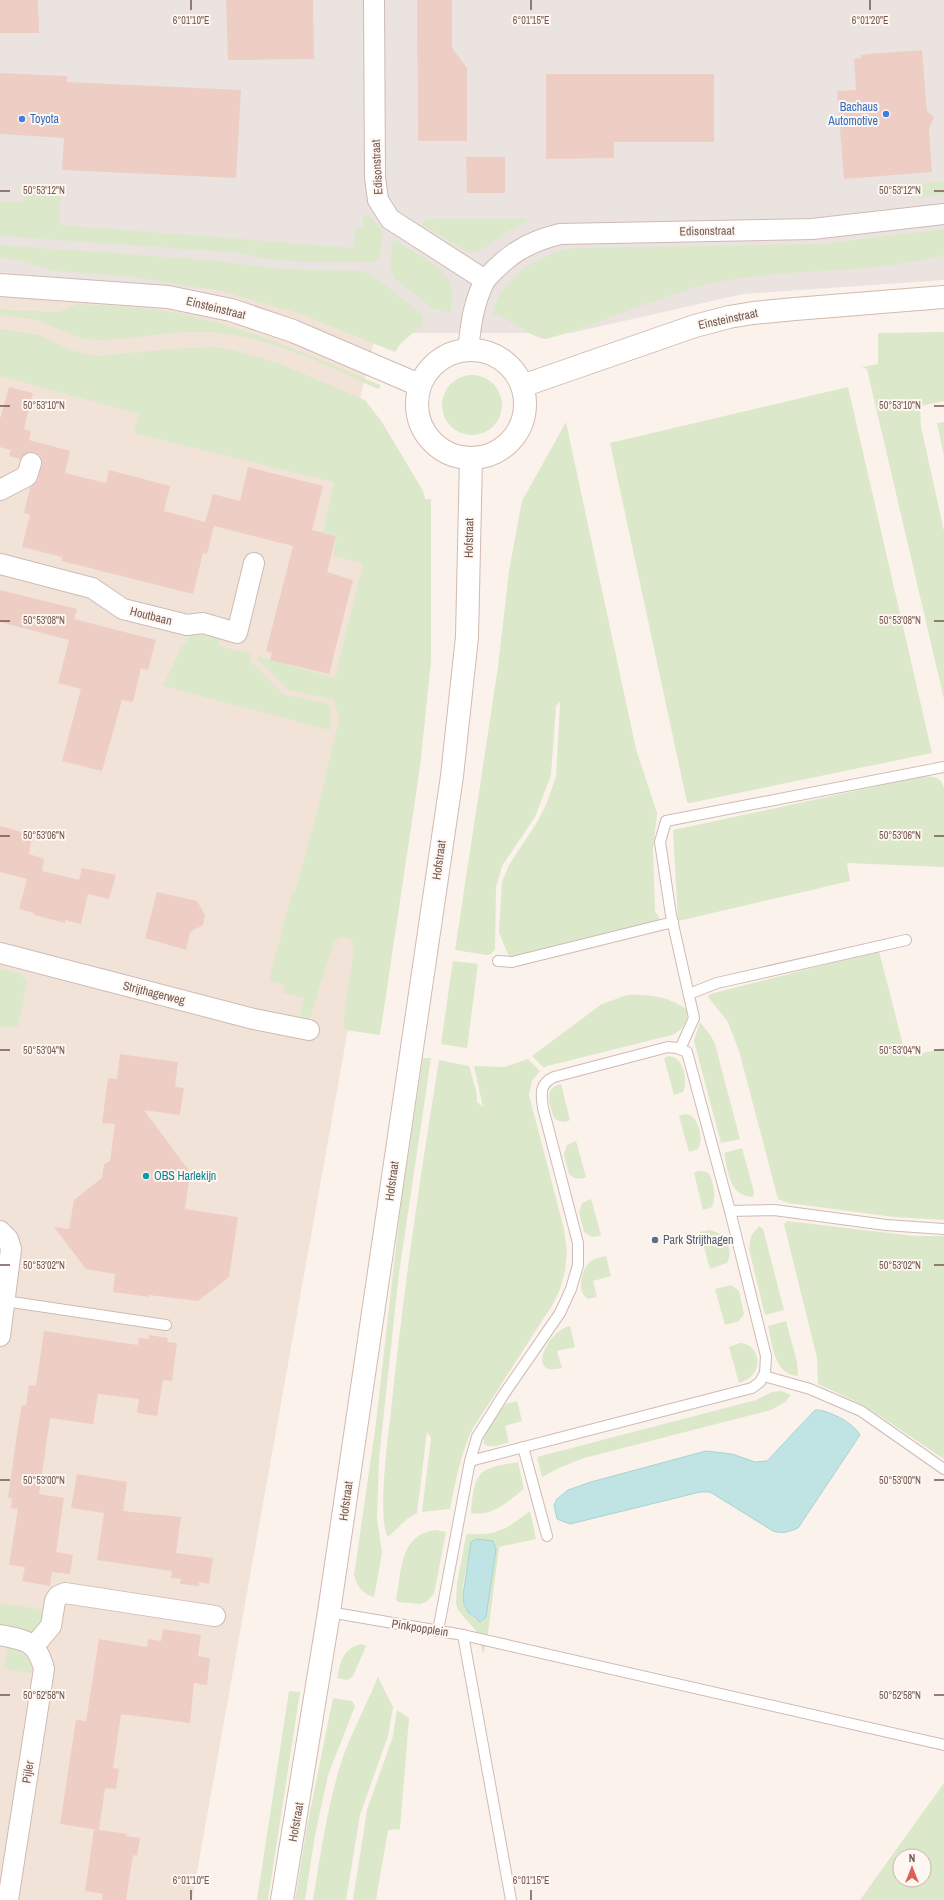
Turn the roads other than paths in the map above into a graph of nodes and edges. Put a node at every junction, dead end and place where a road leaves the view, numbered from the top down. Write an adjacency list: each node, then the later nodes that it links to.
1 (374, 0): 3 (street, Edisonstraat)
2 (944, 214): 3 (street, Edisonstraat)
3 (485, 280): 6 (street, Edisonstraat)
4 (0, 285): 7 (main road, Einsteinstraat)
5 (944, 297): 8 (main road, Einsteinstraat)
6 (468, 350): 7 (main road); 8 (main road)
7 (420, 385): 9 (main road)
8 (522, 386): 9 (main road)
9 (471, 458): 33 (main road, Hofstraat)
10 (31, 463): 11 (street)
11 (0, 490)
12 (254, 562): 13 (street, Houtbaan)
13 (0, 564)
14 (944, 766): 15 (lane)
15 (673, 922): 18 (lane); 19 (lane)
16 (906, 940): 19 (lane)
17 (0, 954): 20 (street, Strijthagerweg)
18 (498, 960)
19 (689, 994): 21 (lane)
20 (309, 1030)
21 (680, 1049): 22 (lane); 30 (lane)
22 (730, 1211): 23 (lane); 28 (lane)
23 (944, 1229)
24 (0, 1231): 25 (street)
25 (5, 1300): 26 (lane); 27 (street)
26 (166, 1325)
27 (0, 1336)
28 (764, 1376): 29 (lane); 31 (lane)
29 (524, 1447): 30 (lane); 32 (lane)
30 (470, 1461): 35 (lane)
31 (944, 1469)
32 (547, 1536)
33 (329, 1612): 35 (lane, Pinkpopplein); 41 (main road, Hofstraat)
34 (215, 1616): 38 (street)
35 (438, 1631): 37 (lane, Pinkpopplein)
36 (0, 1634): 38 (street)
37 (462, 1635): 39 (lane); 42 (lane, Pinkpopplein)
38 (34, 1646): 40 (street, Pijler)
39 (944, 1745)
40 (8, 1900)
41 (282, 1900)
42 (510, 1900)

